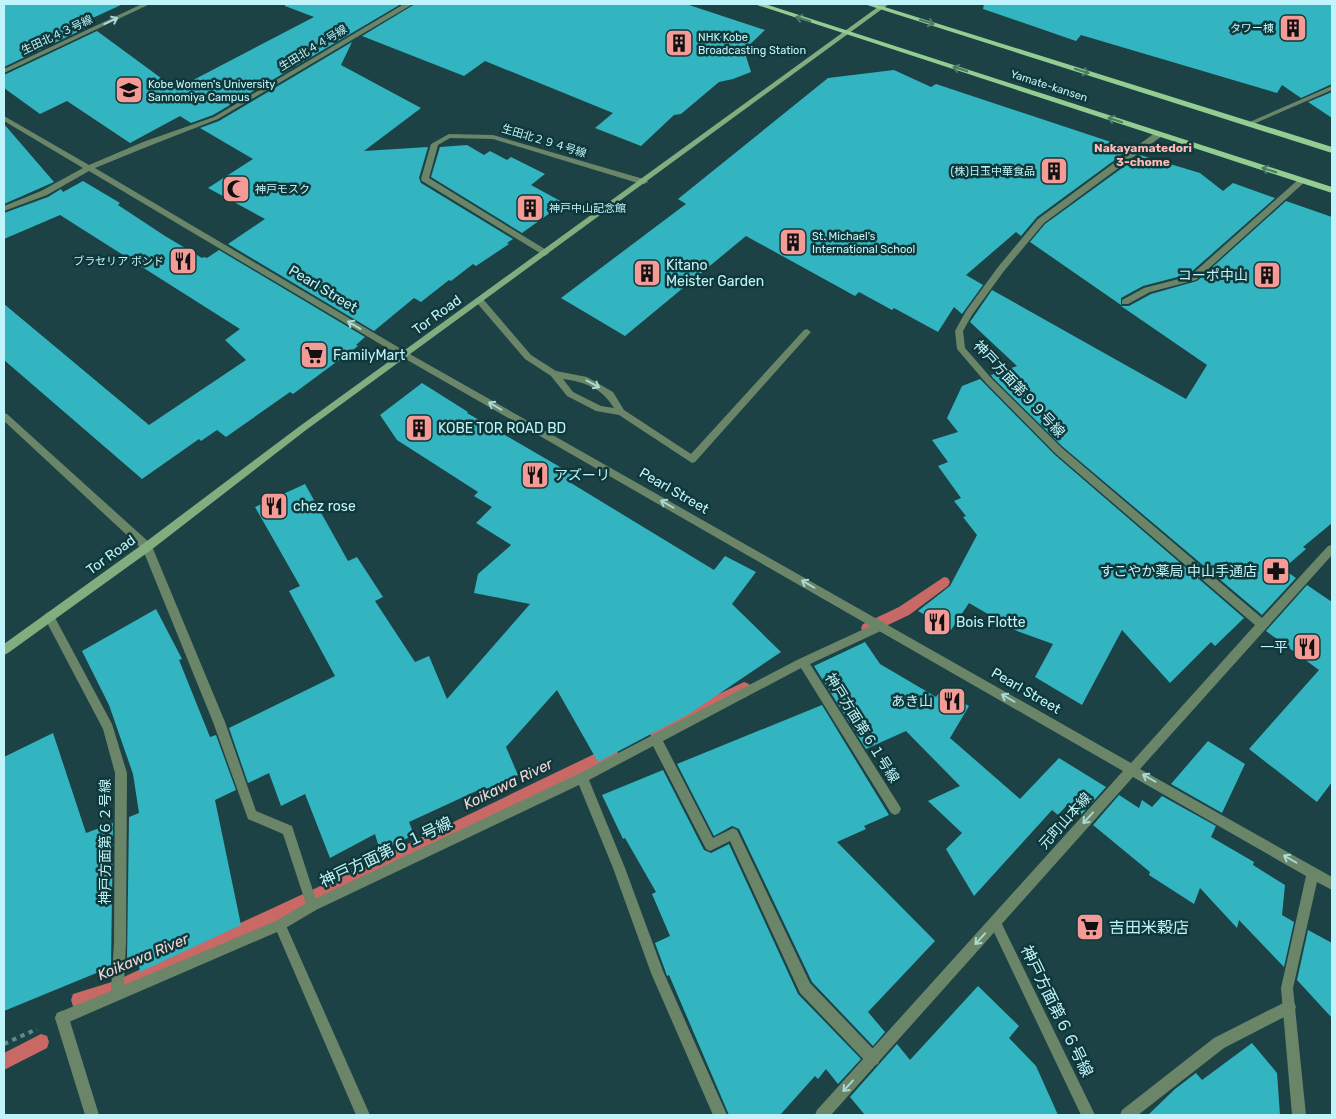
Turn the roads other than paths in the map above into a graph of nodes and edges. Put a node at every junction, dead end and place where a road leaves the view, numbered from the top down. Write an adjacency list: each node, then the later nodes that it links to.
1 (147, 4): 7 (street, 生田北４３号線, one-way to 1)
2 (410, 4): 13 (street, 生田北４４号線)
3 (758, 4): 6 (main road, Yamate-kansen, one-way to 3)
4 (868, 4): 5 (main road, Yamate-kansen)
5 (884, 6): 6 (street, Tor Road); 10 (main road, Yamate-kansen, one-way to 10)
6 (848, 33): 11 (main road, Yamate-kansen, one-way to 6); 15 (street, Tor Road)
7 (4, 71)
8 (1332, 88): 10 (street)
9 (4, 118): 13 (street, Pearl Street)
10 (1249, 124): 12 (main road, Yamate-kansen)
11 (1159, 134): 14 (main road, Yamate-kansen, one-way to 11); 29 (street, 神戸方面第９９号線)
12 (1332, 150)
13 (89, 168): 17 (street, 生田北４４号線); 22 (street, Pearl Street, one-way to 13)
14 (1302, 180): 16 (main road, Yamate-kansen); 20 (street)
15 (644, 182): 18 (street, Tor Road); 18 (street, 生田北２９４号線)
16 (1332, 190)
17 (4, 209)
18 (545, 253): 19 (street, Tor Road)
19 (480, 301): 22 (street, Tor Road); 23 (street)
20 (1125, 302)
21 (807, 332): 24 (street)
22 (405, 355): 26 (street, Tor Road); 30 (street, Pearl Street, one-way to 22)
23 (554, 374): 24 (street); 24 (street, one-way to 24)
24 (621, 412)
25 (4, 416): 26 (street)
26 (147, 546): 28 (street, Tor Road); 39 (street)
27 (1332, 550): 29 (street, 元町山本線)
28 (49, 617): 31 (street, Tor Road); 42 (street, 神戸方面第６２号線)
29 (1262, 625): 34 (street, 元町山本線)
30 (881, 626): 32 (street, 神戸方面第６１号線); 34 (street, Pearl Street, one-way to 30)
31 (4, 650)
32 (802, 662): 33 (street, 神戸方面第６１号線); 36 (street, 神戸方面第６１号線)
33 (656, 740): 35 (street, 神戸方面第６１号線); 44 (street)
34 (1133, 768): 37 (street, Pearl Street, one-way to 34); 40 (street, 元町山本線, one-way to 40)
35 (582, 778): 39 (street, 神戸方面第６１号線); 47 (street)
36 (895, 809)
37 (1313, 873): 38 (street, Pearl Street); 43 (street)
38 (1332, 884)
39 (311, 904): 41 (street, 神戸方面第６１号線)
40 (995, 922): 44 (street, 元町山本線, one-way to 44); 49 (street, 神戸方面第６６号線)
41 (280, 925): 42 (street, 神戸方面第６１号線); 46 (street)
42 (117, 994): 45 (street, 神戸方面第６１号線)
43 (1289, 1007): 50 (street); 51 (street)
44 (873, 1059): 48 (street, 元町山本線, one-way to 48)
45 (92, 1115)
46 (363, 1115)
47 (720, 1115)
48 (822, 1115)
49 (1088, 1115)
50 (1127, 1115)
51 (1299, 1115)

